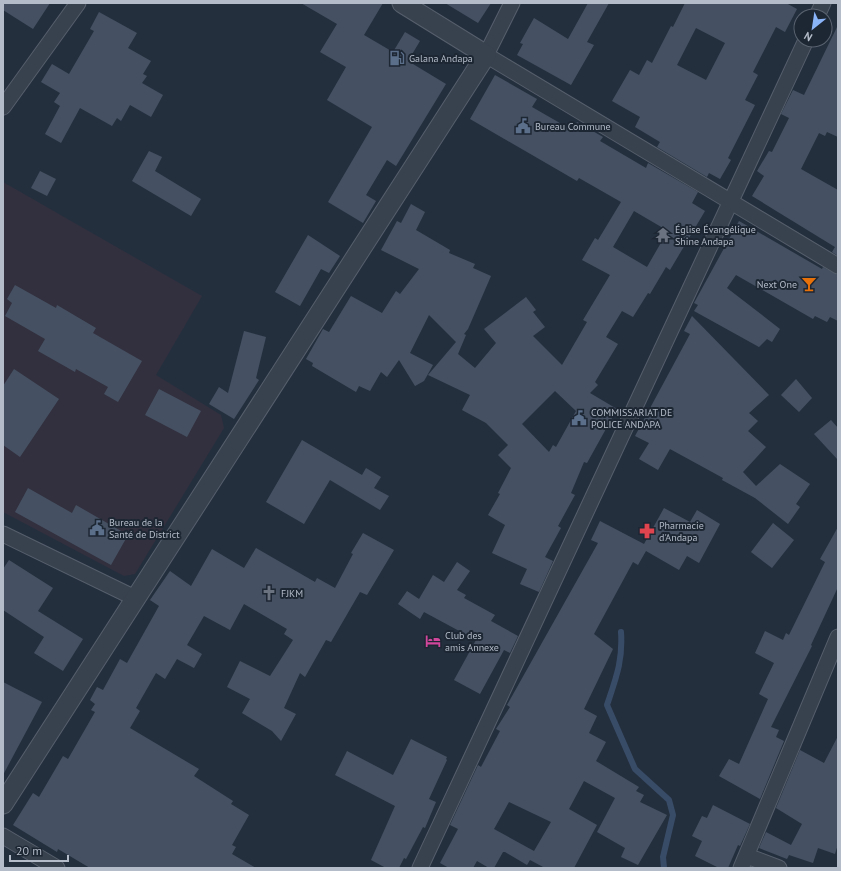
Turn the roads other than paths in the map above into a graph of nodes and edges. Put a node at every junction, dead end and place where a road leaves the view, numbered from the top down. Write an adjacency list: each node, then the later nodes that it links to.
1 (78, 3): 6 (street)
2 (402, 3): 5 (street)
3 (512, 3): 5 (street)
4 (802, 48): 7 (street)
5 (486, 55): 7 (street); 10 (street)
6 (3, 107)
7 (731, 203): 8 (street); 16 (street)
8 (838, 266)
9 (3, 534): 10 (street)
10 (137, 600): 12 (street)
11 (838, 637): 14 (street)
12 (3, 804)
13 (3, 836): 15 (street)
14 (744, 862): 17 (street)
15 (57, 868)
16 (420, 868)
17 (779, 868)

